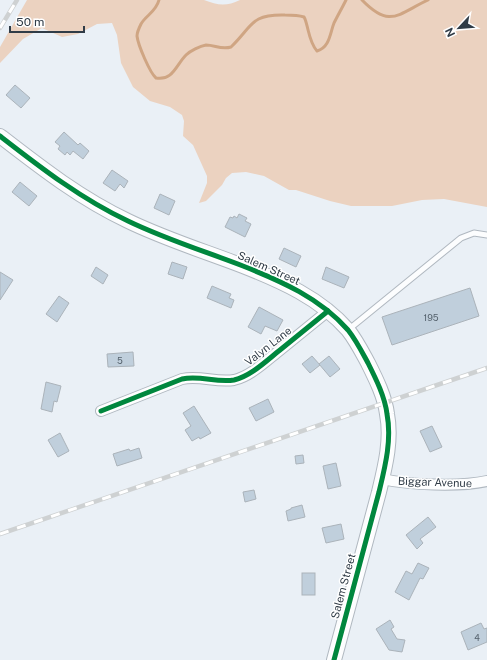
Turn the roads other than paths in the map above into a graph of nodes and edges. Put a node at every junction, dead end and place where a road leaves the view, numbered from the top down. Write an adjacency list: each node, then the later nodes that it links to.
1 (0, 136): 3 (street, Salem Street)
2 (487, 235): 4 (lane)
3 (328, 311): 4 (street, Salem Street); 5 (street, Valyn Lane)
4 (348, 330): 6 (street, Salem Street)
5 (102, 411)
6 (382, 479): 7 (street, Biggar Avenue); 8 (street, Salem Street)
7 (487, 481)
8 (334, 660)

